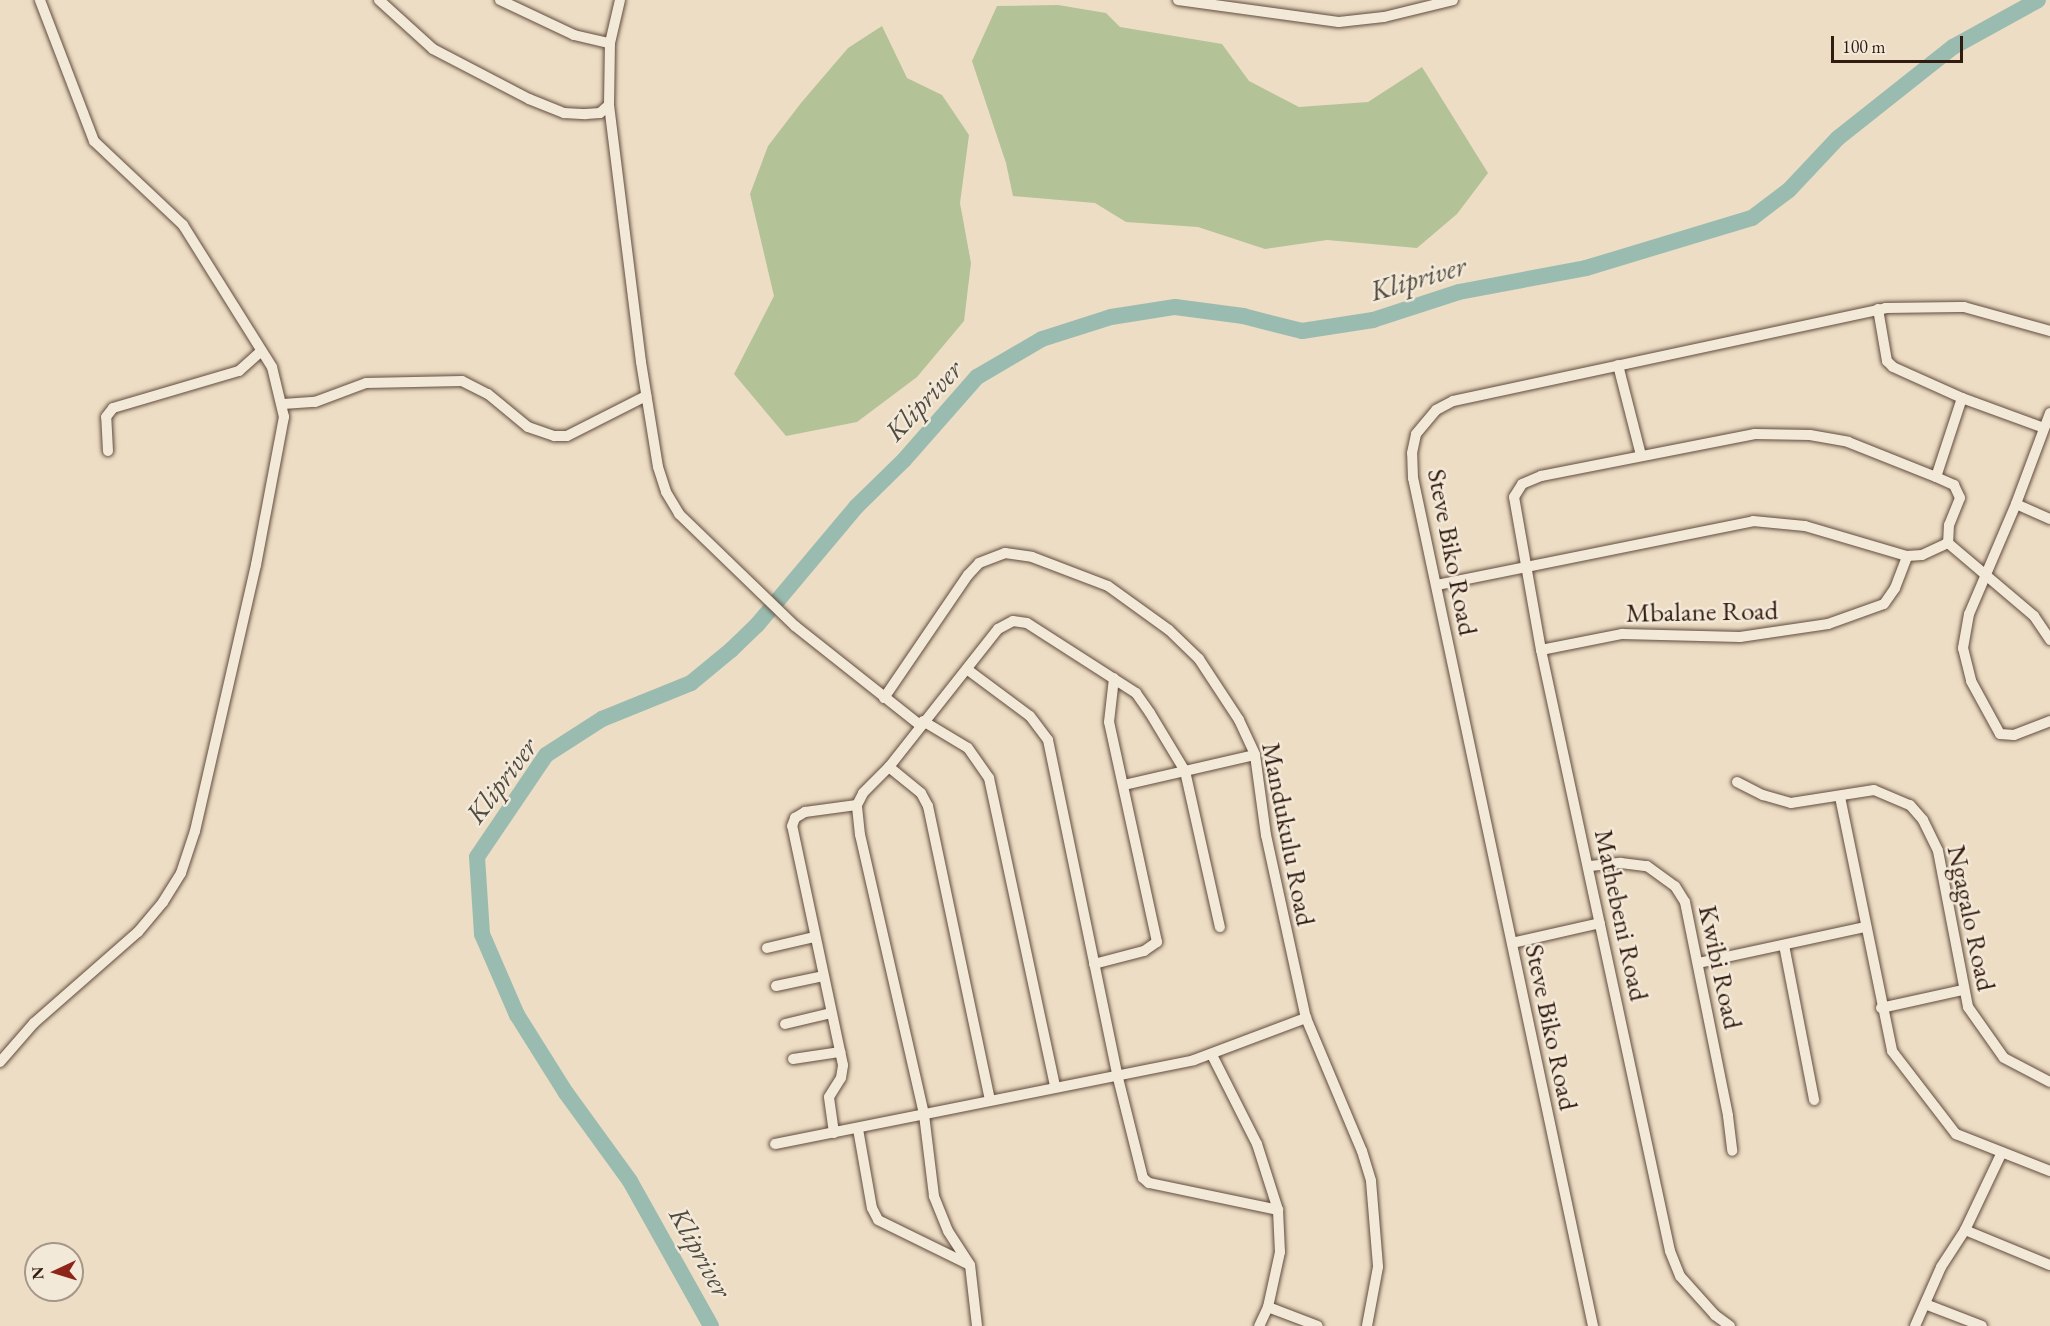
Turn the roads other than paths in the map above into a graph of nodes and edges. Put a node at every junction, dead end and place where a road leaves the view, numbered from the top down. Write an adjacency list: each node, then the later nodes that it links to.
1 (40, 0): 11 (street)
2 (379, 0): 8 (street)
3 (500, 0): 7 (street)
4 (620, 0): 7 (street)
5 (1178, 0): 6 (street)
6 (1453, 0)
7 (610, 43): 8 (street)
8 (609, 105): 13 (street)
9 (1878, 309): 10 (street, Steve Biko Road); 12 (street, Steve Biko Road); 14 (street)
10 (2050, 331)
11 (261, 351): 15 (street); 18 (street)
12 (1618, 365): 19 (street); 27 (street, Steve Biko Road)
13 (646, 396): 15 (street); 32 (street)
14 (1962, 398): 17 (street); 20 (street)
15 (283, 404): 62 (street)
16 (2050, 413): 17 (street)
17 (2044, 428): 21 (street)
18 (108, 451)
19 (1641, 455): 20 (street); 25 (street, Mathebeni Road)
20 (1936, 477): 23 (street)
21 (2016, 504): 22 (street); 26 (street)
22 (2050, 519)
23 (1948, 543): 24 (street); 26 (street)
24 (1907, 556): 25 (street); 29 (street, Mbalane Road)
25 (1525, 565): 27 (street); 29 (street, Mathebeni Road)
26 (1986, 577): 28 (street); 33 (street)
27 (1437, 585): 47 (street, Steve Biko Road)
28 (2050, 640)
29 (1541, 650): 42 (street, Mathebeni Road)
30 (968, 670): 31 (street); 34 (street); 51 (street)
31 (1114, 678): 37 (street); 39 (street)
32 (884, 698): 34 (street); 35 (street, Mandukulu Road)
33 (2050, 722)
34 (922, 723): 36 (street); 65 (street)
35 (1255, 755): 37 (street); 57 (street, Mandukulu Road)
36 (889, 767): 41 (street); 66 (street)
37 (1185, 771): 39 (street); 44 (street)
38 (1737, 782): 40 (street, Ngagalo Road)
39 (1124, 785): 51 (street)
40 (1840, 797): 45 (street); 54 (street, Ngagalo Road)
41 (857, 805): 46 (street); 68 (street)
42 (1590, 866): 43 (street, Mathebeni Road); 50 (street, Kwibi Road)
43 (1600, 923): 47 (street); 86 (street, Mathebeni Road)
44 (1220, 927)
45 (1864, 927): 48 (street); 55 (street)
46 (814, 937): 49 (street); 52 (street)
47 (1512, 943): 85 (street, Steve Biko Road)
48 (1784, 945): 50 (street); 67 (street)
49 (767, 948)
50 (1698, 963): 72 (street, Kwibi Road)
51 (1094, 964): 63 (street)
52 (823, 976): 53 (street); 56 (street)
53 (776, 986)
54 (1962, 990): 55 (street); 64 (street, Ngagalo Road)
55 (1881, 1008): 73 (street)
56 (831, 1013): 58 (street); 59 (street)
57 (1306, 1018): 60 (street); 84 (street, Mandukulu Road)
58 (785, 1024)
59 (840, 1052): 61 (street); 70 (street)
60 (1212, 1055): 63 (street); 75 (street)
61 (793, 1059)
62 (0, 1062)
63 (1117, 1074): 65 (street); 75 (street)
64 (2050, 1082)
65 (1055, 1087): 66 (street)
66 (990, 1100): 68 (street)
67 (1814, 1100)
68 (924, 1114): 69 (street); 78 (street)
69 (858, 1128): 70 (street); 78 (street)
70 (834, 1133): 71 (street)
71 (775, 1143)
72 (1732, 1151)
73 (2002, 1152): 74 (street); 76 (street)
74 (2050, 1171)
75 (1278, 1210): 80 (street)
76 (1965, 1230): 77 (street); 79 (street)
77 (2050, 1264)
78 (970, 1265): 81 (street)
79 (1924, 1304): 87 (street); 88 (street)
80 (1268, 1307): 82 (street); 83 (street)
81 (977, 1326)
82 (1259, 1326)
83 (1318, 1326)
84 (1367, 1326)
85 (1593, 1326)
86 (1730, 1326)
87 (1915, 1326)
88 (1982, 1326)

